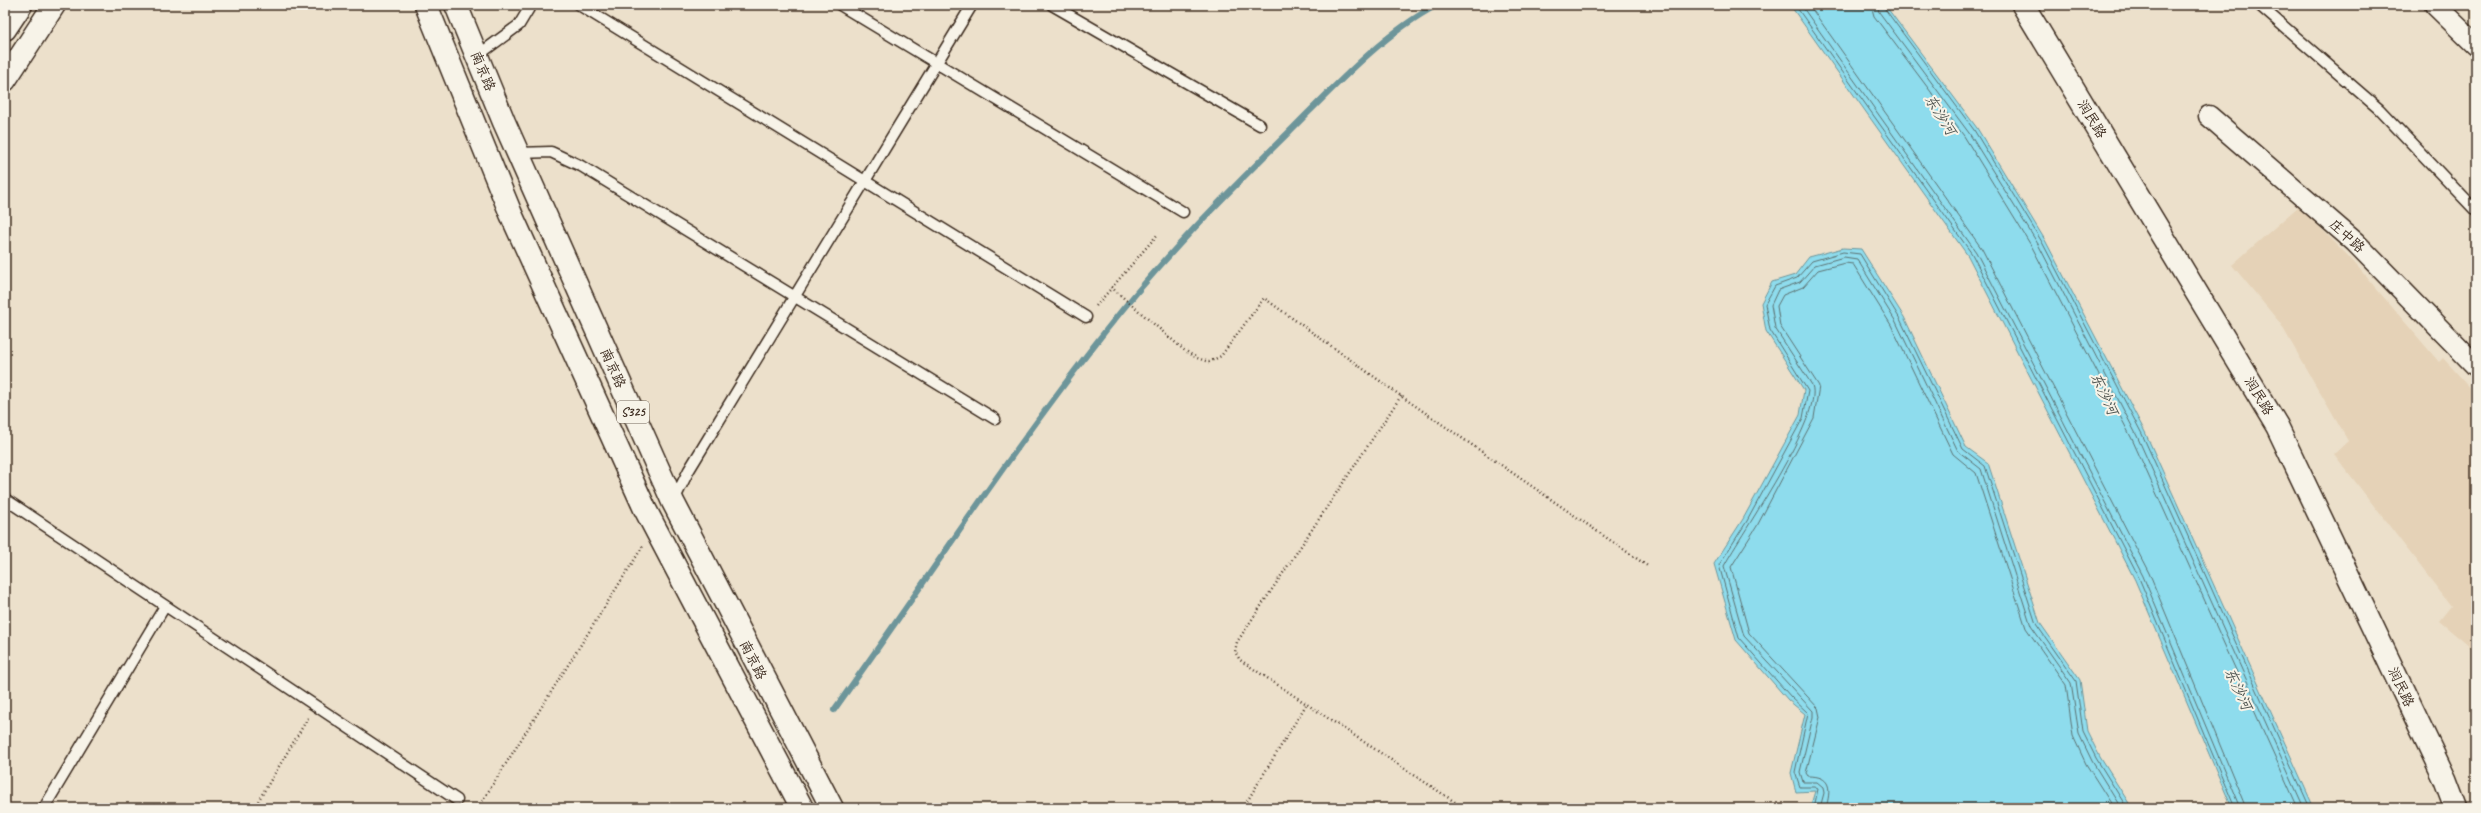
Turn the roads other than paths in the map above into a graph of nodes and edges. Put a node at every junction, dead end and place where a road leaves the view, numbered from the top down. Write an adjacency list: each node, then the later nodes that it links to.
1 (21, 5): 13 (main road)
2 (54, 5): 17 (main road)
3 (426, 5): 33 (main road, 南京路 / S325)
4 (456, 5): 15 (main road, 南京路 / S325)
5 (531, 5): 15 (lane)
6 (579, 5): 21 (lane)
7 (840, 5): 16 (lane)
8 (972, 5): 16 (lane)
9 (1052, 5): 19 (lane)
10 (2023, 5): 35 (main road, 润民路)
11 (2260, 5): 22 (lane)
12 (2435, 5): 14 (street)
13 (5, 29)
14 (2476, 46)
15 (477, 56): 20 (main road, 南京路 / S325)
16 (937, 64): 21 (lane); 23 (lane)
17 (5, 80)
18 (2209, 116): 26 (street, 庄中路)
19 (1260, 126)
20 (518, 153): 24 (lane); 29 (main road, 南京路 / S325)
21 (865, 181): 24 (lane); 25 (lane)
22 (2476, 211)
23 (1183, 212)
24 (795, 296): 27 (lane); 29 (lane)
25 (1086, 317)
26 (2476, 366)
27 (994, 419)
28 (5, 499): 30 (lane)
29 (673, 502): 34 (main road, 南京路 / S325)
30 (165, 606): 31 (lane); 32 (lane)
31 (457, 800)
32 (44, 808)
33 (802, 808)
34 (832, 808)
35 (2456, 808)

